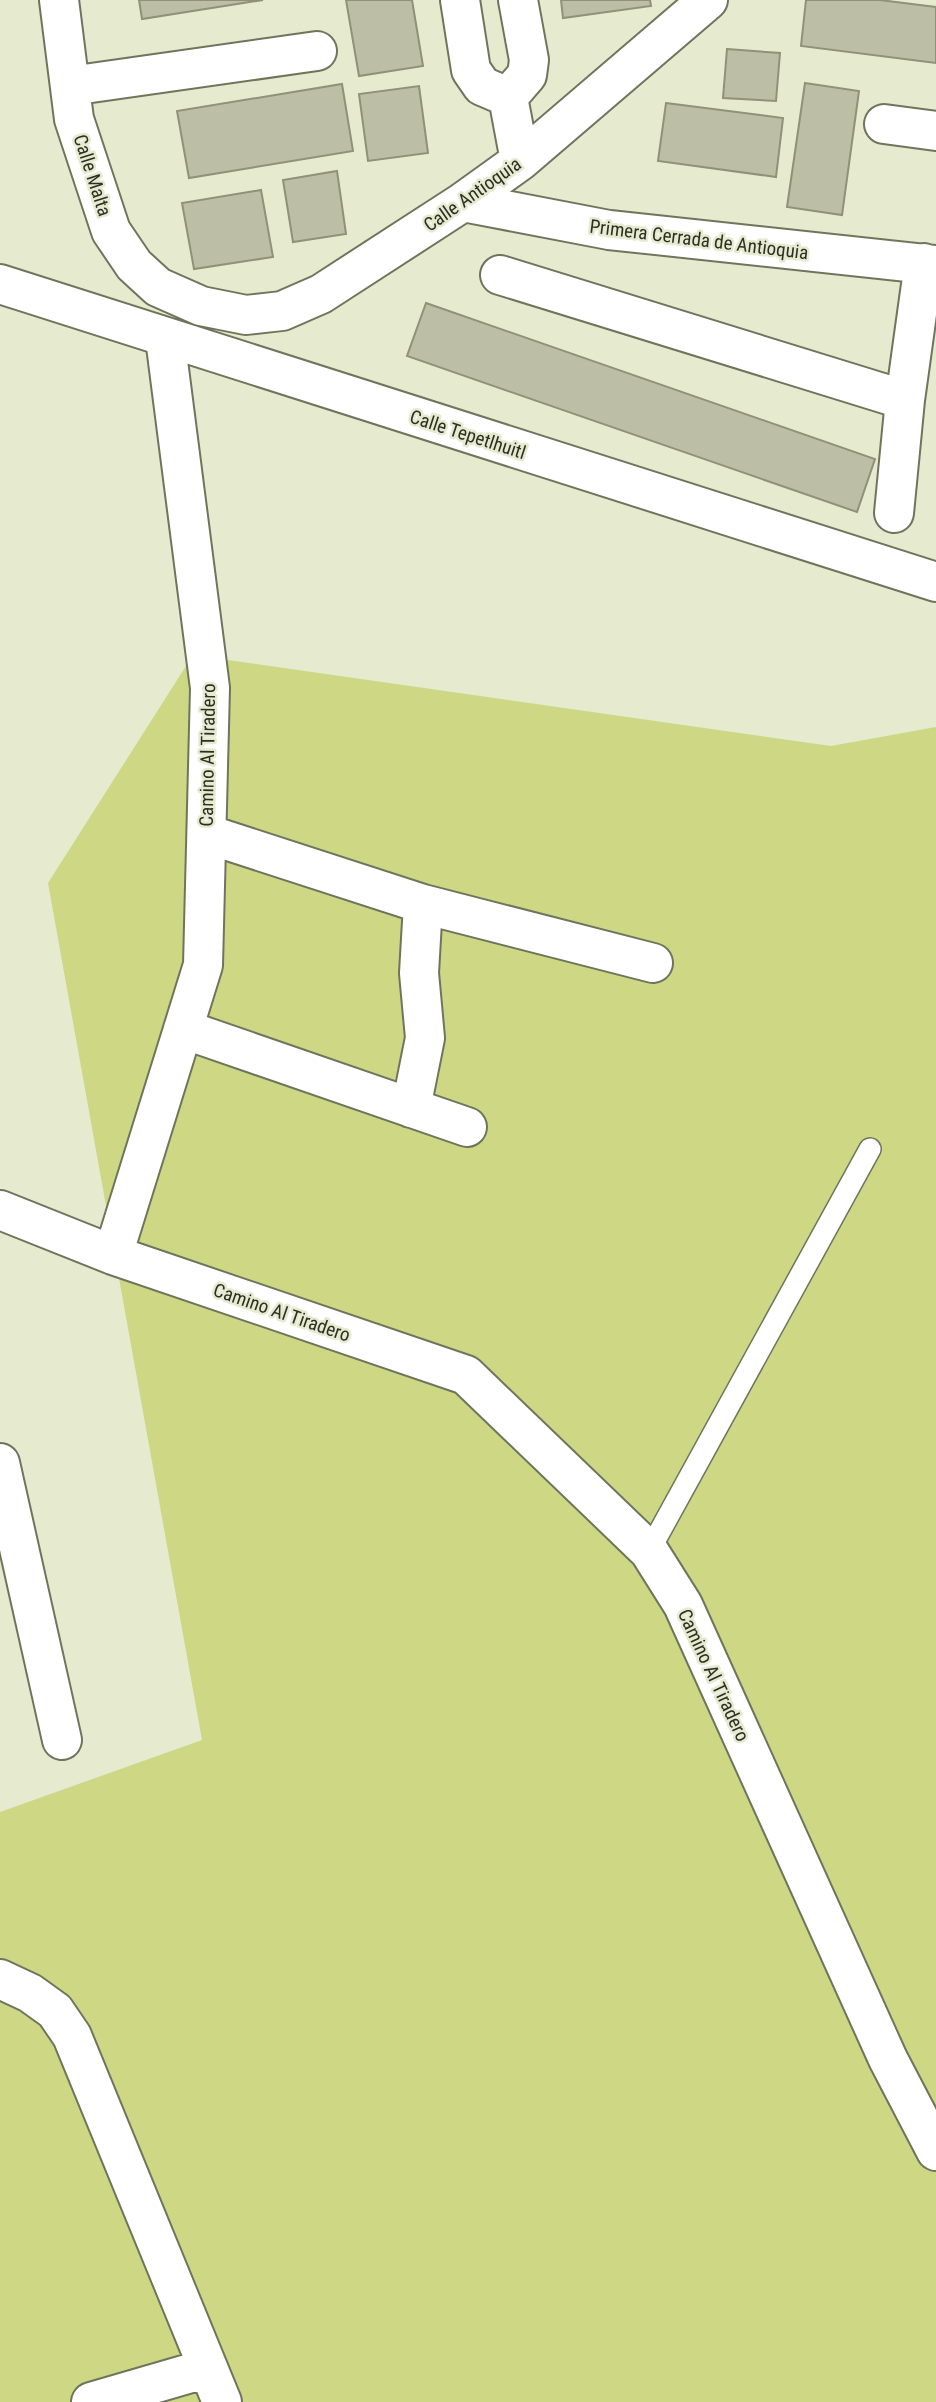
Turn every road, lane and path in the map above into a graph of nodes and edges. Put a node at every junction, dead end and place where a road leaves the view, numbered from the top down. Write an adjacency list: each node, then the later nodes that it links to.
1 (59, 0): 6 (street, Calle Malta)
2 (460, 0): 7 (street)
3 (518, 0): 7 (street)
4 (708, 0): 10 (street, Calle Antioquia)
5 (317, 51): 6 (street)
6 (70, 86): 15 (street, Calle Malta)
7 (508, 97): 10 (street)
8 (884, 124): 9 (street)
9 (936, 131)
10 (520, 161): 11 (street, Calle Antioquia)
11 (463, 202): 12 (street, Primera Cerrada de Antioquia); 15 (street, Calle Antioquia)
12 (930, 264): 17 (street)
13 (500, 275): 17 (street)
14 (0, 284): 16 (street, Calle Tepetlhuitl)
15 (201, 306)
16 (165, 338): 19 (street, Calle Tepetlhuitl); 20 (street, Camino Al Tiradero)
17 (905, 400): 18 (street)
18 (894, 513)
19 (936, 583)
20 (207, 834): 21 (street); 23 (street, Camino Al Tiradero)
21 (423, 904): 22 (street); 24 (street)
22 (653, 963)
23 (183, 1029): 24 (street); 28 (street, Camino Al Tiradero)
24 (411, 1108): 25 (street)
25 (467, 1127)
26 (870, 1149): 30 (lane)
27 (0, 1210): 28 (street)
28 (113, 1255): 30 (street, Camino Al Tiradero)
29 (0, 1463): 31 (street)
30 (649, 1552): 33 (street, Camino Al Tiradero)
31 (62, 1740)
32 (0, 1979): 34 (street)
33 (936, 2151)
34 (215, 2385): 35 (street)
35 (92, 2402)

